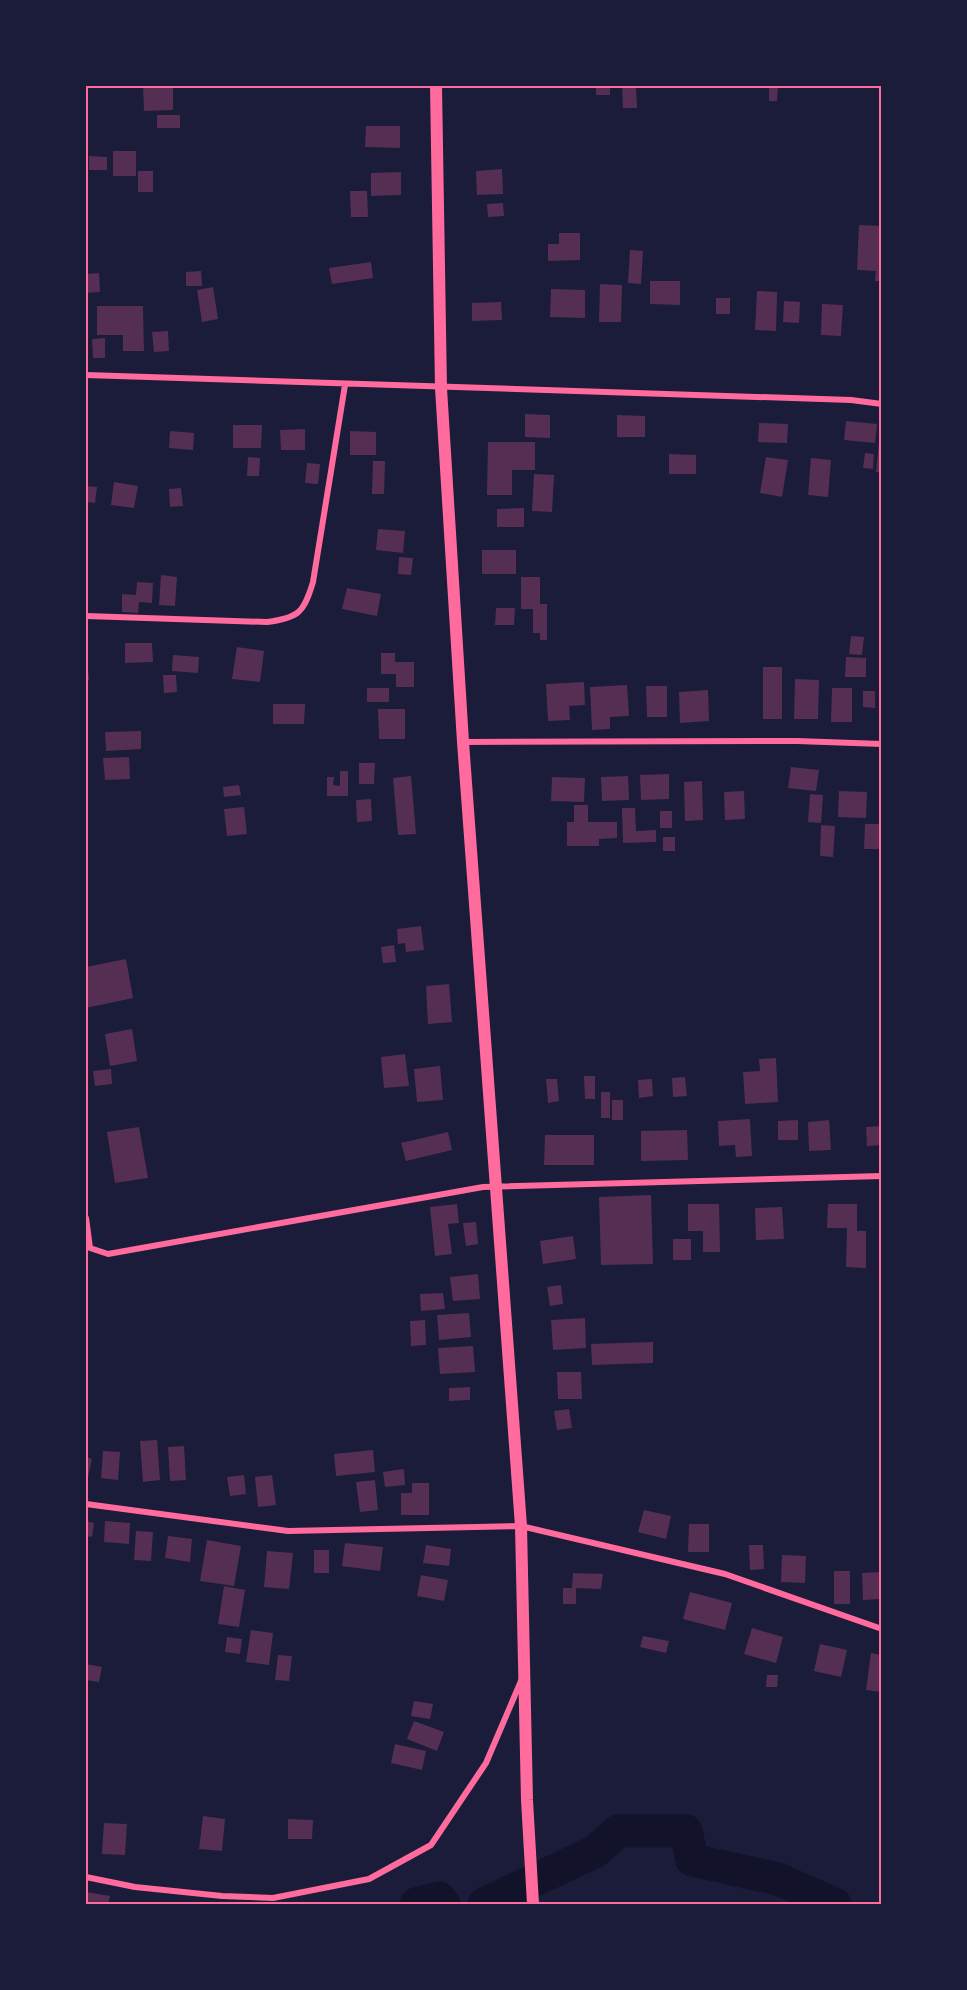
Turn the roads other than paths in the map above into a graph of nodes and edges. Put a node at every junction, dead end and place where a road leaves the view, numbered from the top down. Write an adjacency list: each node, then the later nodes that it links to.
1 (436, 86): 4 (main road)
2 (86, 375): 3 (street)
3 (345, 385): 4 (street); 6 (street)
4 (441, 388): 5 (street); 7 (main road)
5 (882, 404)
6 (86, 616)
7 (463, 742): 8 (street); 10 (main road)
8 (882, 744)
9 (882, 1176): 10 (street)
10 (495, 1187): 11 (street); 13 (main road)
11 (86, 1218)
12 (86, 1504): 13 (street)
13 (521, 1526): 14 (street); 15 (main road)
14 (882, 1629)
15 (524, 1674): 16 (street); 17 (main road)
16 (86, 1877)
17 (533, 1905)

